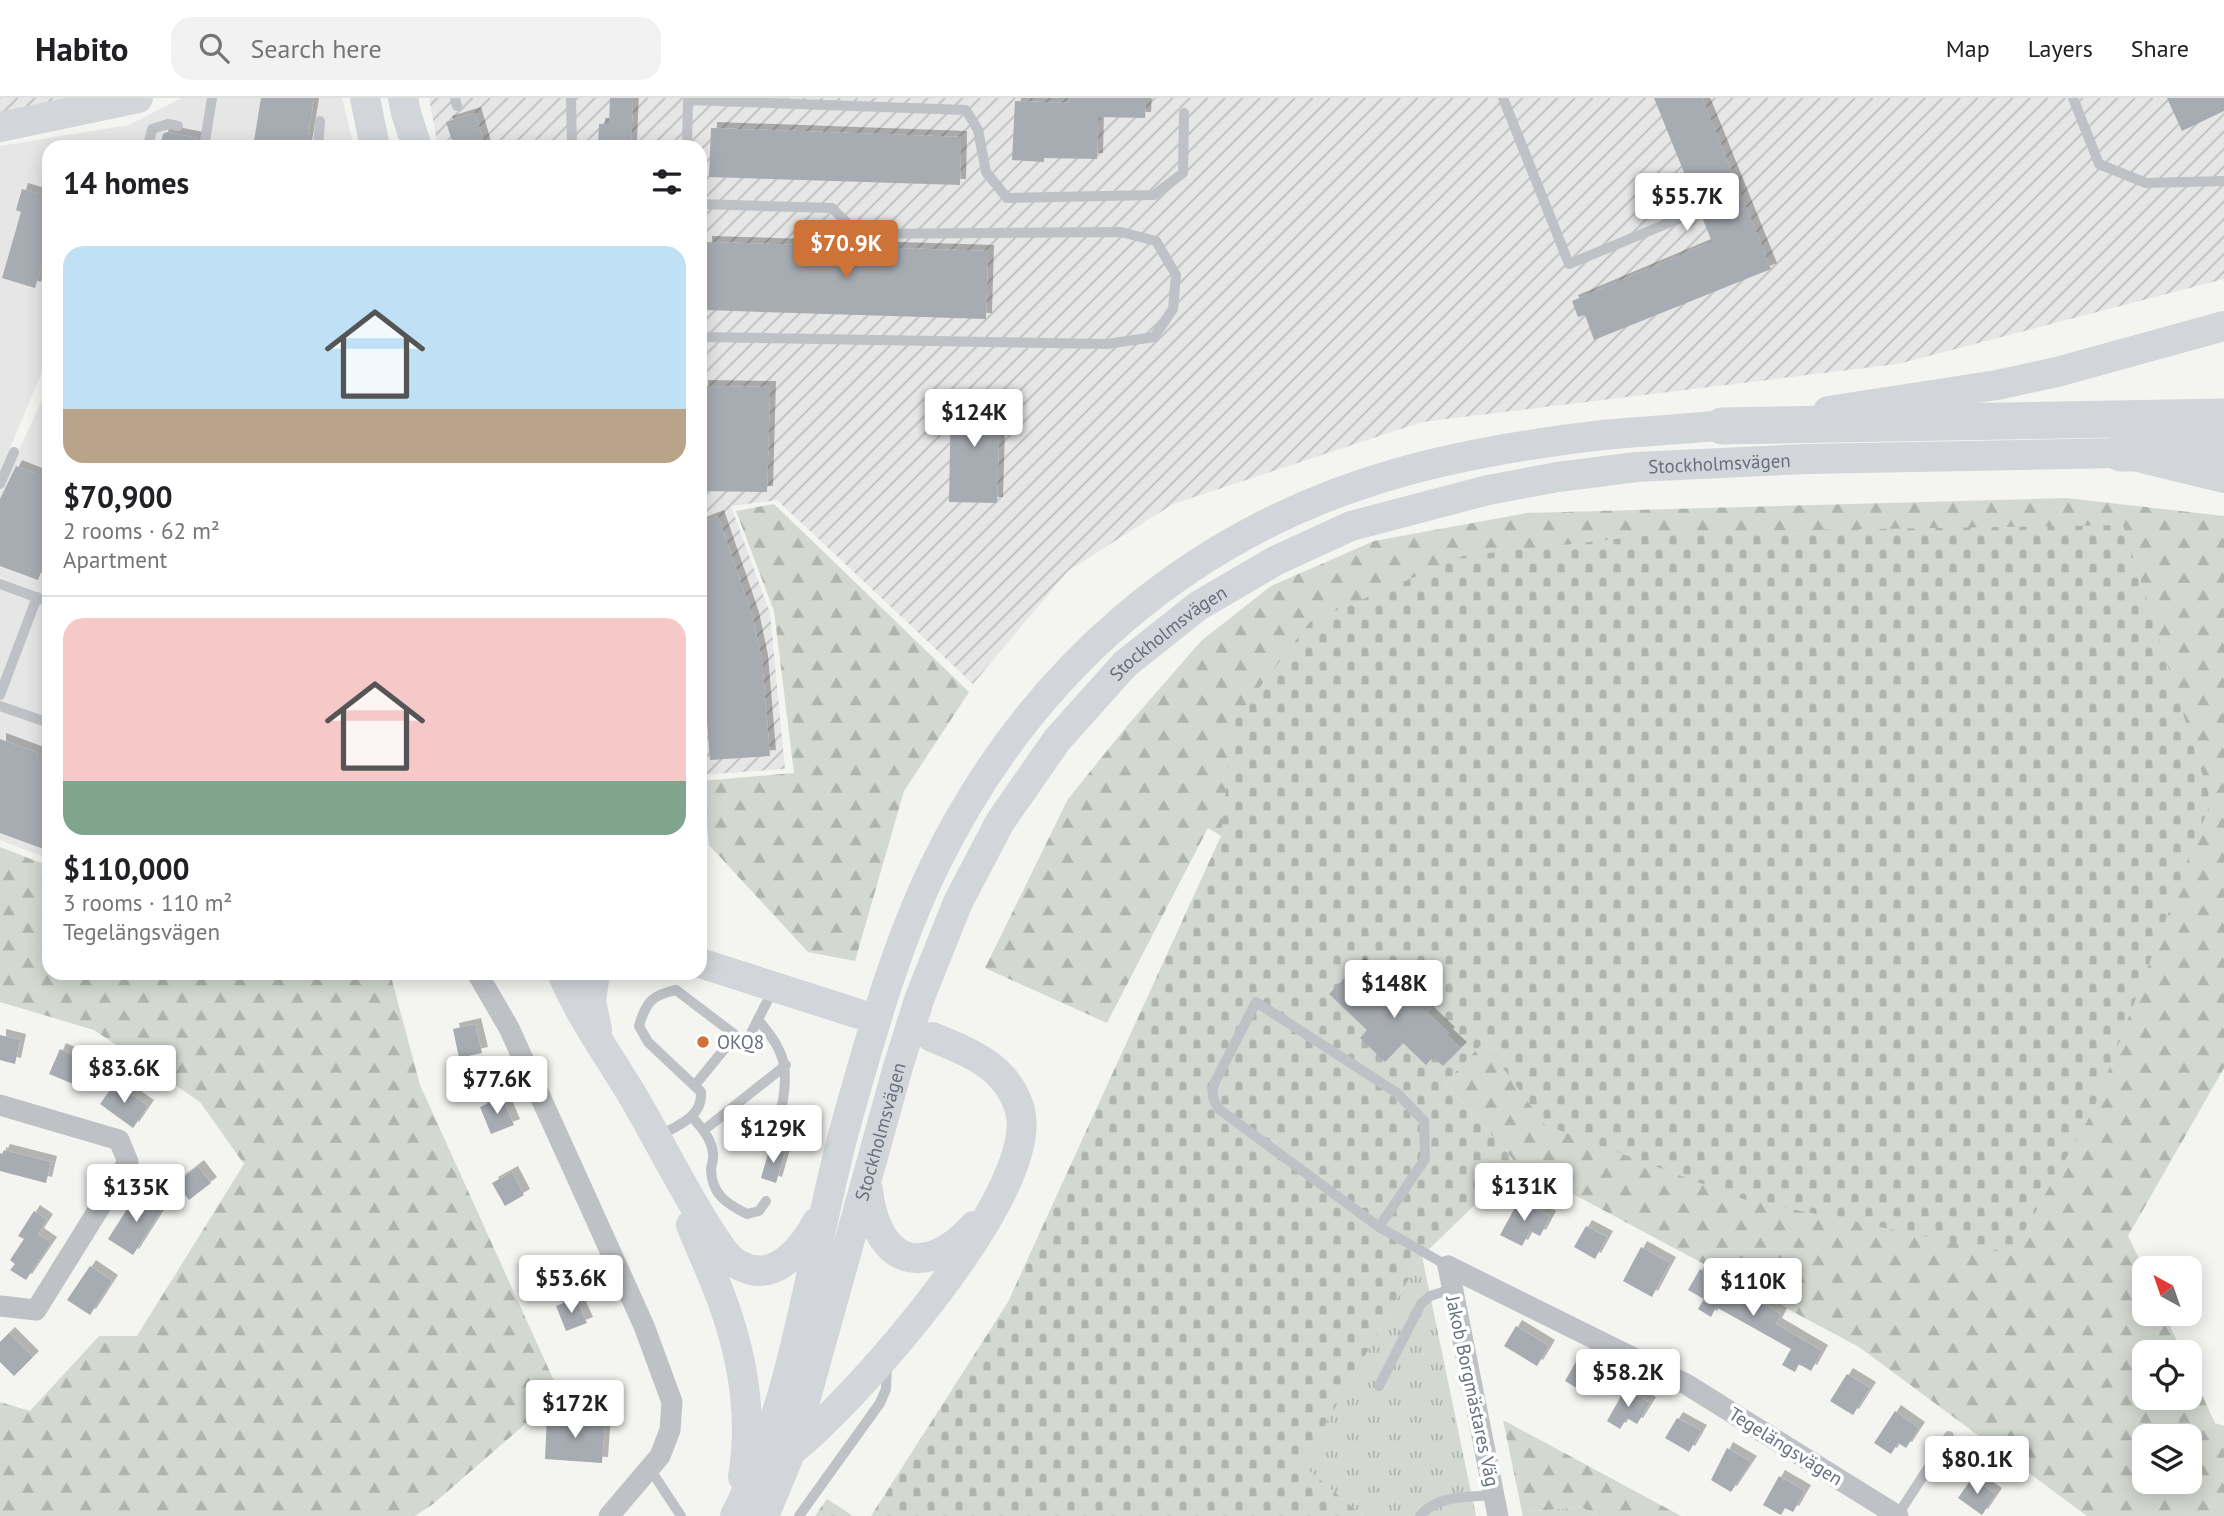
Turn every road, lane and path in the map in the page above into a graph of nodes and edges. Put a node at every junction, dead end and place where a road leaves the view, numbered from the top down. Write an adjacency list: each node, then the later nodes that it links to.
1 (138, 98): 12 (main road)
2 (212, 98): 14 (lane)
3 (365, 98): 16 (main road)
4 (403, 98): 17 (main road)
5 (571, 98): 18 (lane)
6 (1503, 98): 22 (lane)
7 (2073, 98): 20 (lane)
8 (688, 99): 9 (lane); 19 (lane)
9 (1184, 113)
10 (320, 121): 15 (lane)
11 (178, 126): 13 (lane)
12 (0, 127)
13 (150, 140)
14 (205, 140)
15 (319, 140)
16 (374, 140)
17 (415, 140)
18 (572, 140)
19 (687, 140)
20 (2224, 181)
21 (707, 204): 24 (lane)
22 (1688, 215)
23 (2224, 326): 26 (main road, Stockholmsvägen)
24 (707, 337)
25 (2224, 417): 26 (highway)
26 (1722, 426): 58 (main road, Stockholmsvägen)
27 (15, 452): 31 (lane)
28 (2224, 452): 29 (highway)
29 (2121, 453): 30 (main road, Stockholmsvägen); 55 (main road, Stockholmsvägen)
30 (2224, 478)
31 (0, 484)
32 (0, 584): 33 (lane)
33 (37, 597): 34 (lane); 35 (lane)
34 (42, 599)
35 (0, 695)
36 (0, 706): 37 (lane)
37 (42, 721)
38 (707, 966): 42 (main road)
39 (481, 980): 67 (street)
40 (565, 980): 47 (main road)
41 (594, 980): 47 (main road)
42 (774, 988): 43 (main road); 44 (lane)
43 (859, 1014)
44 (758, 1020): 45 (lane); 48 (lane)
45 (735, 1036): 49 (lane); 49 (lane)
46 (932, 1037): 57 (main road)
47 (599, 1041): 54 (main road)
48 (786, 1065): 52 (lane); 53 (lane)
49 (695, 1085): 51 (lane)
50 (0, 1105): 62 (street)
51 (692, 1117): 53 (lane); 54 (lane)
52 (775, 1120)
53 (704, 1130): 56 (lane)
54 (662, 1146): 58 (main road); 69 (main road)
55 (867, 1183): 57 (main road); 66 (main road, Stockholmsvägen)
56 (766, 1201)
57 (995, 1203): 63 (main road)
58 (825, 1206): 69 (main road, Stockholmsvägen)
59 (1379, 1227): 59 (lane); 60 (lane)
60 (1448, 1266): 61 (street, Jakob Borgmästares Väg); 75 (street, Tegelängsvägen)
61 (1452, 1289): 64 (lane); 68 (street, Jakob Borgmästares Väg)
62 (0, 1306)
63 (887, 1353): 66 (main road); 72 (lane)
64 (1379, 1386)
65 (1949, 1436): 75 (lane)
66 (791, 1451): 69 (main road, Stockholmsvägen)
67 (650, 1469): 70 (street); 71 (lane)
68 (1494, 1494): 73 (lane); 74 (street, Jakob Borgmästares Väg)
69 (746, 1513)
70 (609, 1516)
71 (681, 1516)
72 (799, 1516)
73 (1420, 1516)
74 (1498, 1516)
75 (1897, 1516)

